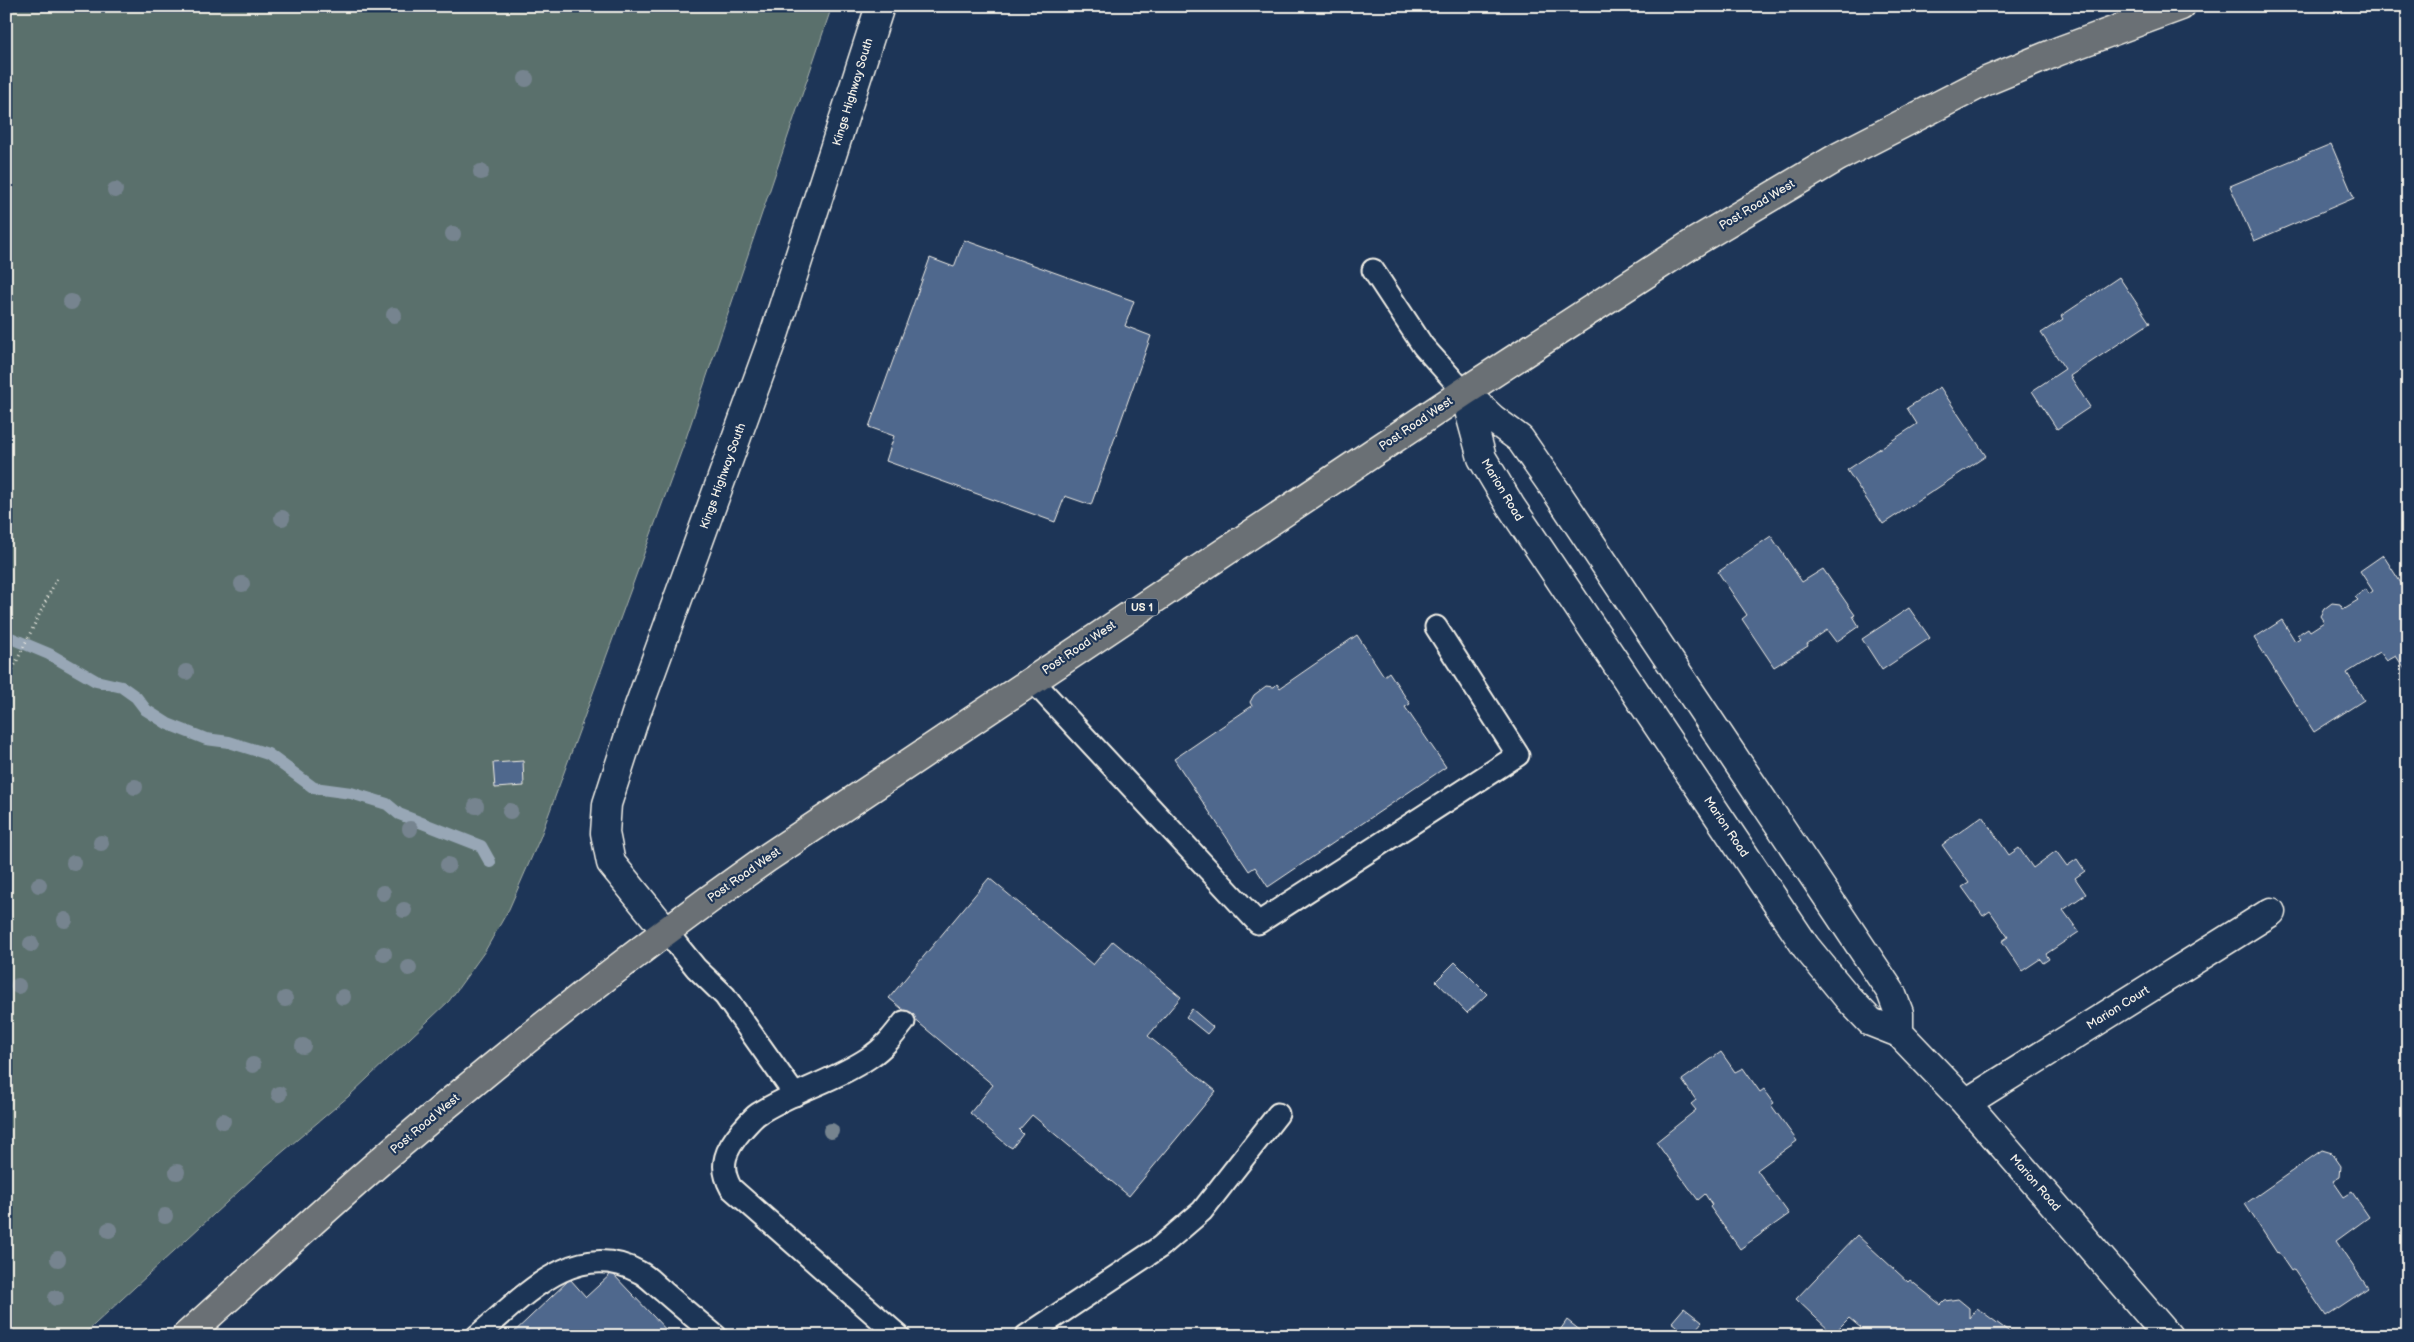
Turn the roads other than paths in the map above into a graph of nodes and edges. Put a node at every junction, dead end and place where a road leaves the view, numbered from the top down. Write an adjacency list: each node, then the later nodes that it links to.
1 (880, 6): 8 (street, Kings Highway South)
2 (2181, 6): 4 (main road, Post Road West / US 1)
3 (1373, 270): 4 (lane)
4 (1464, 392): 6 (main road, Post Road West / US 1); 10 (street); 10 (street, Marion Road)
5 (1436, 626): 6 (lane)
6 (1032, 680): 8 (main road, Post Road West / US 1)
7 (2271, 912): 12 (street, Marion Court)
8 (666, 931): 11 (lane); 14 (main road, Post Road West / US 1)
9 (904, 1022): 11 (lane)
10 (1899, 1033): 12 (street, Marion Road)
11 (795, 1095): 17 (lane)
12 (1966, 1103): 19 (street, Marion Road)
13 (1278, 1114): 18 (lane)
14 (186, 1336)
15 (477, 1336): 16 (lane)
16 (716, 1336)
17 (899, 1336)
18 (1026, 1336)
19 (2168, 1336)

